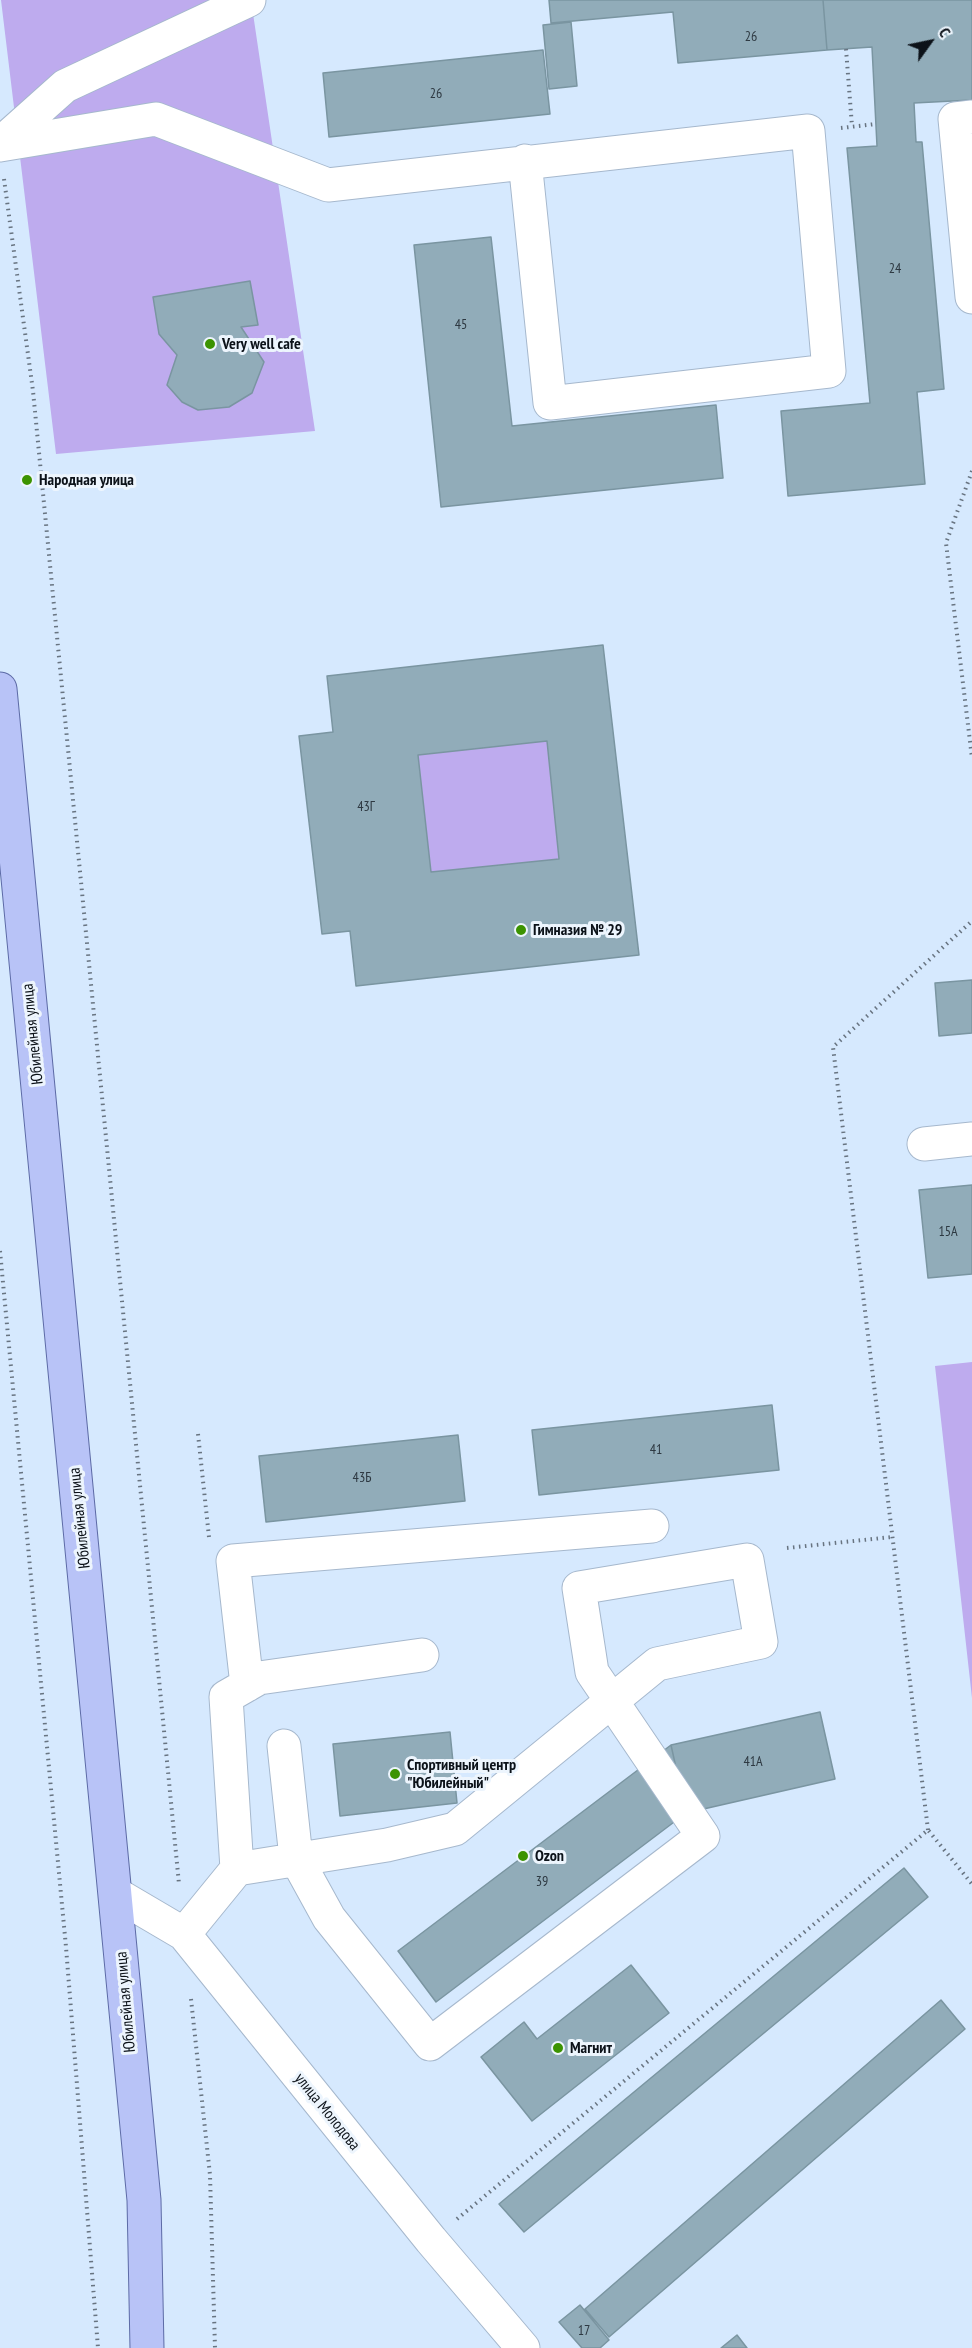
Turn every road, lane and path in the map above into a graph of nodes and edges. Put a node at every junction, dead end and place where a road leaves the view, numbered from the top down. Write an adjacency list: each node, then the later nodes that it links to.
1 (249, 0): 5 (street)
2 (846, 49): 4 (path)
3 (972, 117): 7 (street)
4 (852, 126)
5 (1, 155): 6 (street); 27 (path)
6 (525, 161): 6 (street)
7 (972, 297)
8 (972, 471): 10 (path)
9 (0, 688): 26 (main road, Юбилейная улица)
10 (972, 758)
11 (972, 921): 16 (path)
12 (972, 1139): 13 (street)
13 (924, 1144)
14 (0, 1251): 30 (path)
15 (652, 1526): 19 (street)
16 (892, 1537): 17 (path); 22 (path)
17 (787, 1548)
18 (422, 1655): 19 (street)
19 (247, 1685): 24 (street)
20 (609, 1701): 20 (street); 23 (street); 23 (street)
21 (284, 1746): 23 (street)
22 (928, 1830): 25 (path); 29 (path)
23 (296, 1858): 24 (street)
24 (237, 1869): 27 (street)
25 (972, 1884)
26 (116, 1894): 27 (street, улица Молодова); 31 (main road, Юбилейная улица)
27 (184, 1934): 29 (street, улица Молодова)
28 (190, 1991): 32 (path)
29 (431, 2240): 33 (street, улица Молодова)
30 (98, 2348)
31 (147, 2348)
32 (215, 2348)
33 (523, 2348)

